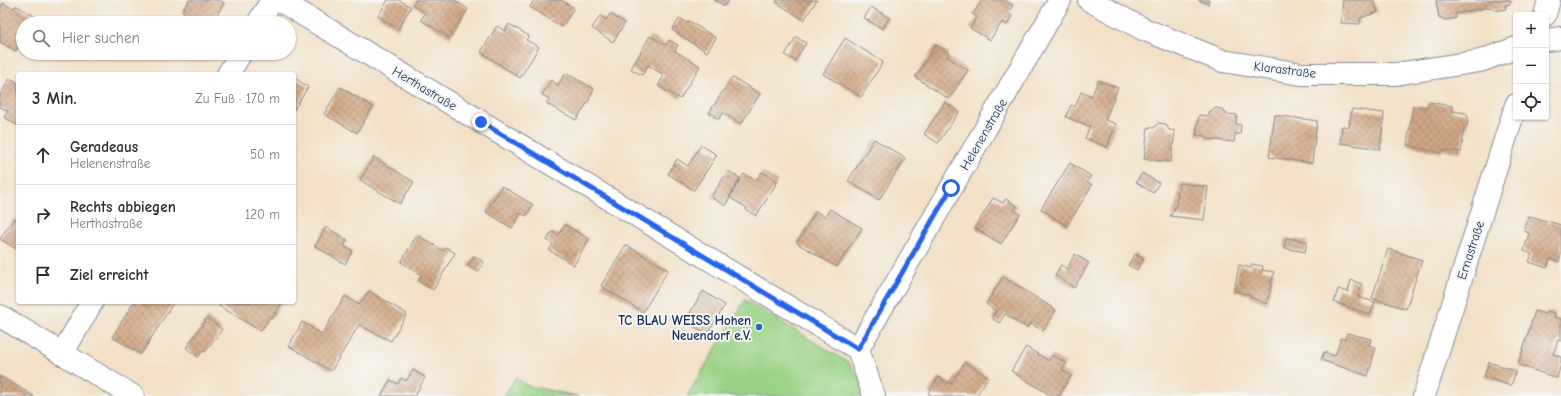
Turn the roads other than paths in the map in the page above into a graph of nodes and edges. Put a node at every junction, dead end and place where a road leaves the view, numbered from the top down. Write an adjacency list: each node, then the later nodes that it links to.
1 (272, 0): 7 (street)
2 (279, 0): 16 (street, Herthastraße)
3 (1060, 0): 16 (street, Helenenstraße)
4 (1089, 0): 10 (street, Klarastraße)
5 (1549, 0): 6 (street)
6 (1545, 12)
7 (262, 16)
8 (1561, 38): 9 (street)
9 (1549, 40)
10 (1513, 49)
11 (236, 60): 12 (street)
12 (229, 72)
13 (1513, 114): 20 (street, Ernastraße)
14 (91, 304): 17 (street)
15 (0, 316): 17 (street)
16 (858, 349): 19 (street)
17 (62, 354): 18 (street)
18 (133, 396)
19 (874, 396)
20 (1424, 396)

